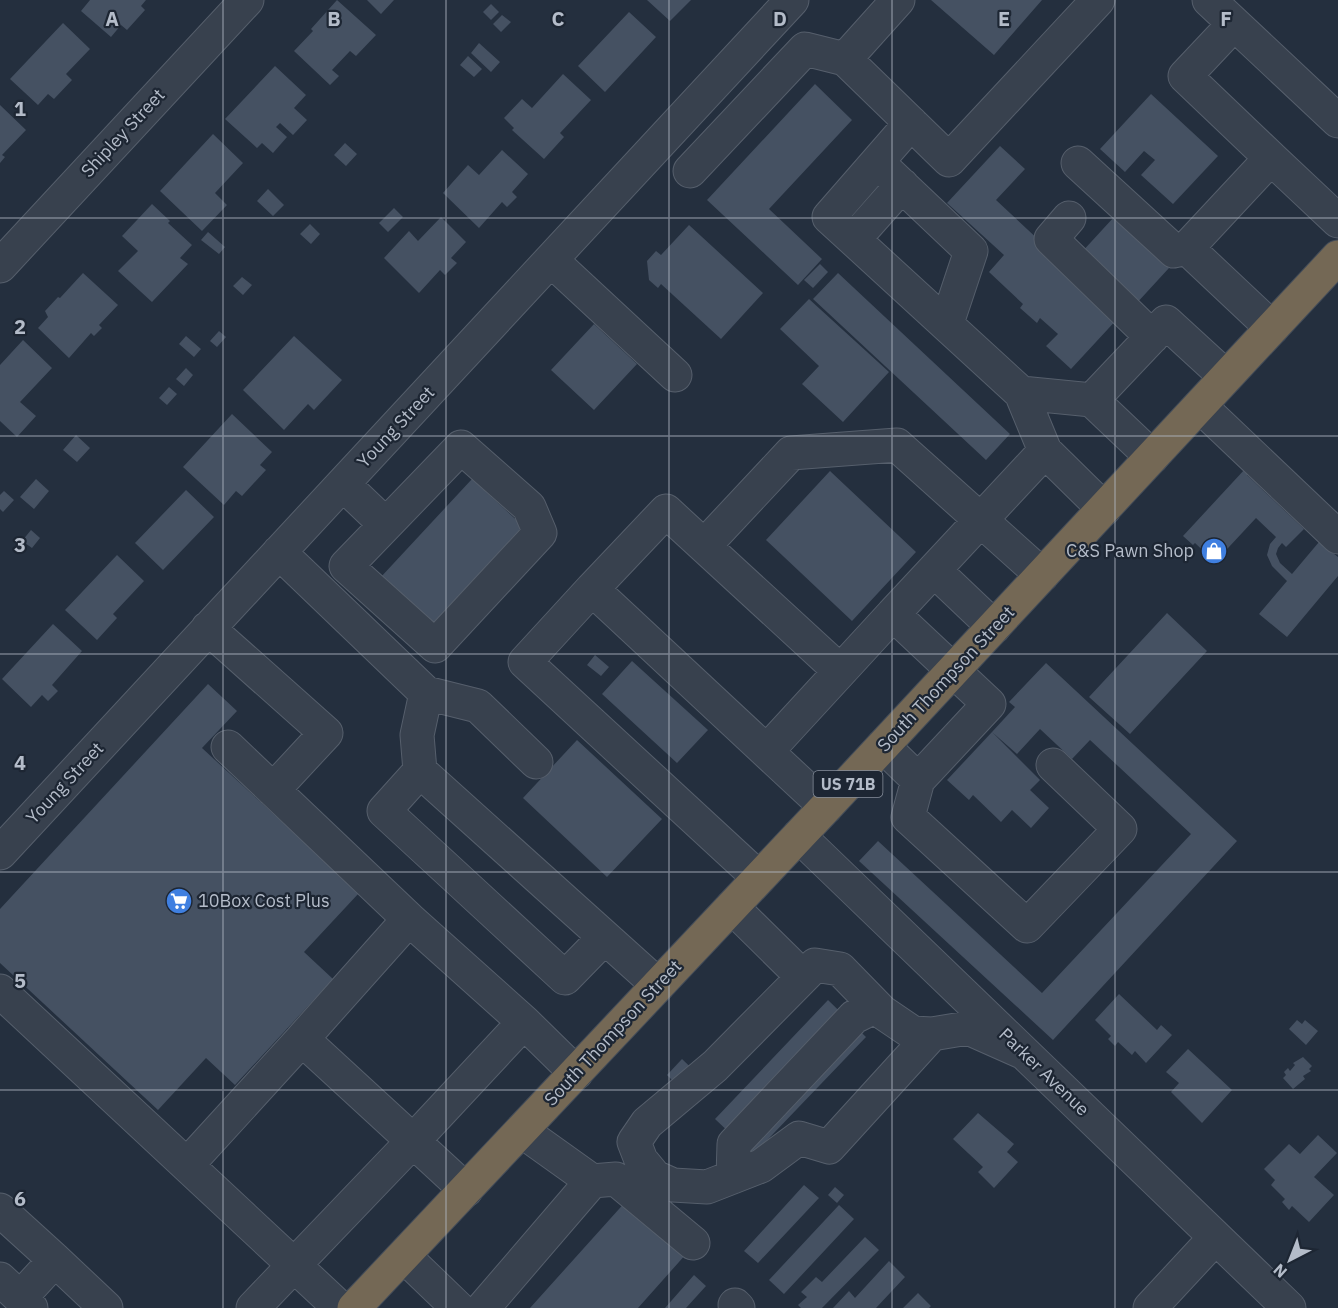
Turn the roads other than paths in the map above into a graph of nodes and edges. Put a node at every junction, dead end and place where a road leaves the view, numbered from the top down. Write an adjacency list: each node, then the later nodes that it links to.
1 (247, 0): 21 (street, Shipley Street)
2 (792, 0): 20 (street, Young Street)
3 (898, 0): 7 (street)
4 (1098, 0): 9 (street)
5 (1209, 0): 6 (street)
6 (1234, 24): 8 (street); 10 (street)
7 (845, 59): 9 (street); 13 (street)
8 (1338, 121)
9 (911, 123): 11 (street)
10 (1271, 158): 16 (street); 18 (street)
11 (877, 162): 14 (street); 17 (street)
12 (1077, 163): 18 (street)
13 (690, 171)
14 (902, 185): 17 (street); 22 (street)
15 (1070, 218): 24 (street)
16 (1338, 220)
17 (854, 239): 22 (street)
18 (1187, 248): 23 (street)
19 (1338, 257): 23 (highway, South Thompson Street / US 71B)
20 (551, 260): 25 (street); 32 (street, Young Street)
21 (0, 266)
22 (947, 323): 27 (street)
23 (1272, 328): 26 (highway, South Thompson Street / US 71B)
24 (1152, 337): 26 (street); 28 (street)
25 (675, 375)
26 (1226, 377): 29 (highway, South Thompson Street / US 71B)
27 (1021, 393): 28 (street); 30 (street)
28 (1092, 400): 31 (street)
29 (1200, 406): 31 (highway, South Thompson Street / US 71B); 36 (street)
30 (1045, 451): 33 (street); 34 (street)
31 (1152, 457): 33 (highway, South Thompson Street / US 71B)
32 (343, 484): 35 (street); 38 (street, Young Street)
33 (1104, 509): 40 (highway, South Thompson Street / US 71B)
34 (981, 519): 37 (street); 39 (street); 40 (street)
35 (385, 524): 35 (street)
36 (1338, 537)
37 (704, 546): 41 (street); 46 (street)
38 (279, 552): 44 (street, Young Street); 47 (street)
39 (934, 570): 42 (street); 43 (street)
40 (1042, 575): 43 (highway, South Thompson Street / US 71B)
41 (592, 589): 50 (street); 59 (street)
42 (893, 614): 45 (street); 46 (street)
43 (994, 627): 45 (highway, South Thompson Street / US 71B)
44 (208, 628): 55 (street); 58 (street, Young Street)
45 (953, 670): 48 (highway, South Thompson Street / US 71B); 54 (street)
46 (840, 672): 50 (street)
47 (426, 693): 51 (street); 53 (street)
48 (883, 746): 54 (street); 56 (highway, South Thompson Street / US 71B)
49 (228, 747): 55 (street)
50 (767, 751): 56 (street)
51 (537, 762)
52 (1053, 765): 54 (street)
53 (420, 771): 62 (street); 62 (street)
54 (918, 780)
55 (273, 790): 61 (street)
56 (826, 807): 57 (highway, South Thompson Street / US 71B)
57 (799, 836): 59 (highway, South Thompson Street / US 71B); 70 (street, Parker Avenue)
58 (0, 853)
59 (759, 878): 60 (highway, South Thompson Street / US 71B)
60 (732, 907): 63 (street); 64 (highway, South Thompson Street / US 71B)
61 (410, 919): 67 (street); 69 (street)
62 (604, 938): 64 (street)
63 (803, 977): 66 (street); 75 (street)
64 (658, 985): 71 (highway, South Thompson Street / US 71B)
65 (0, 991): 74 (street)
66 (876, 1006): 68 (street); 75 (street)
67 (524, 1022): 71 (street); 73 (street)
68 (932, 1034): 70 (street); 75 (street)
69 (302, 1039): 73 (street); 74 (street)
70 (1022, 1052): 79 (street, Parker Avenue)
71 (576, 1072): 72 (highway, South Thompson Street / US 71B)
72 (522, 1131): 76 (street); 77 (highway, South Thompson Street / US 71B)
73 (413, 1141): 77 (street); 83 (street)
74 (187, 1165): 83 (street)
75 (733, 1177)
76 (592, 1181): 80 (street); 89 (street)
77 (466, 1190): 81 (highway, South Thompson Street / US 71B)
78 (0, 1210): 82 (street)
79 (1215, 1238): 90 (street); 91 (street, Parker Avenue)
80 (693, 1243)
81 (404, 1256): 85 (highway, South Thompson Street / US 71B); 88 (street)
82 (55, 1260): 84 (street); 86 (street)
83 (293, 1265): 85 (street); 87 (street)
84 (17, 1295)
85 (353, 1307)
86 (106, 1308)
87 (253, 1308)
88 (458, 1308)
89 (483, 1308)
90 (1150, 1308)
91 (1288, 1308)

